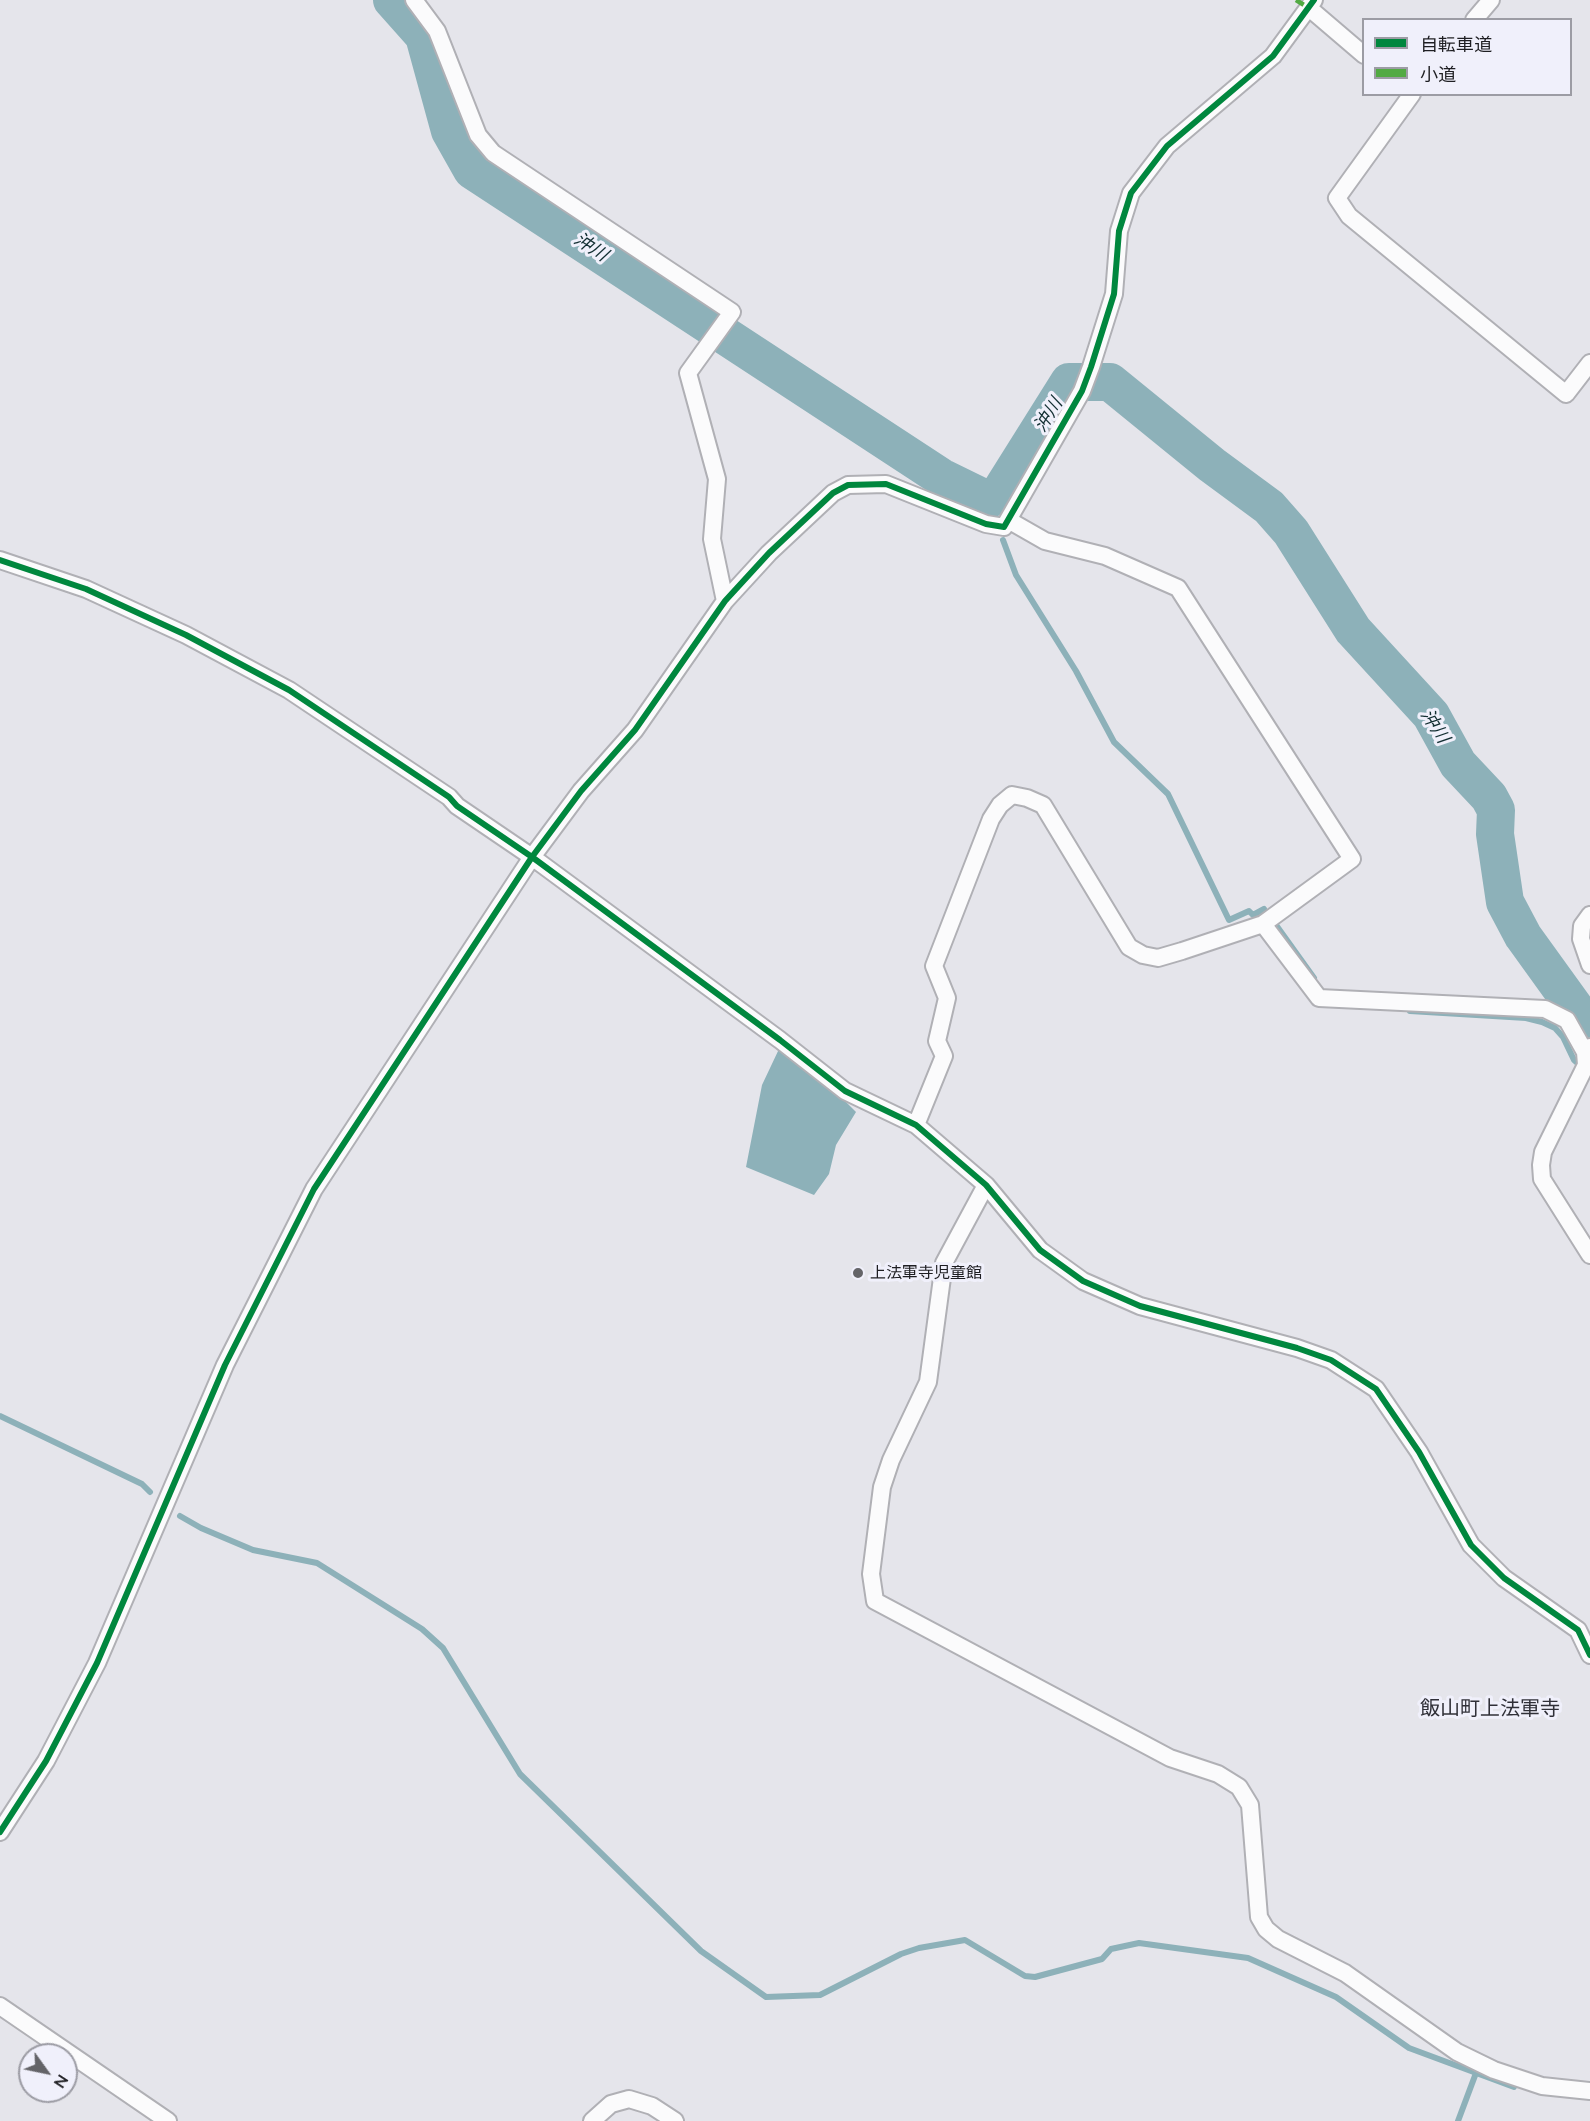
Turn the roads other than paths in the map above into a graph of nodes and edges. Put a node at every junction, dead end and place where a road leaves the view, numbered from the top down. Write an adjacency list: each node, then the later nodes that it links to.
1 (414, 0): 10 (street)
2 (1491, 0): 4 (street)
3 (1311, 4): 5 (street); 8 (street)
4 (1476, 18)
5 (1362, 53)
6 (1412, 96): 7 (street)
7 (1590, 363)
8 (1010, 521): 10 (street); 13 (street)
9 (0, 560): 11 (street)
10 (725, 601): 11 (street)
11 (532, 857): 16 (street); 20 (street)
12 (1590, 915): 14 (street)
13 (1263, 924): 15 (street); 16 (street)
14 (1590, 965)
15 (1587, 1057): 18 (street)
16 (916, 1125): 17 (street)
17 (986, 1185): 19 (street); 22 (street)
18 (1590, 1255)
19 (1590, 1655)
20 (0, 1832)
21 (0, 2006): 23 (street)
22 (1590, 2091)
23 (168, 2121)
24 (592, 2121): 25 (street)
25 (675, 2121)

